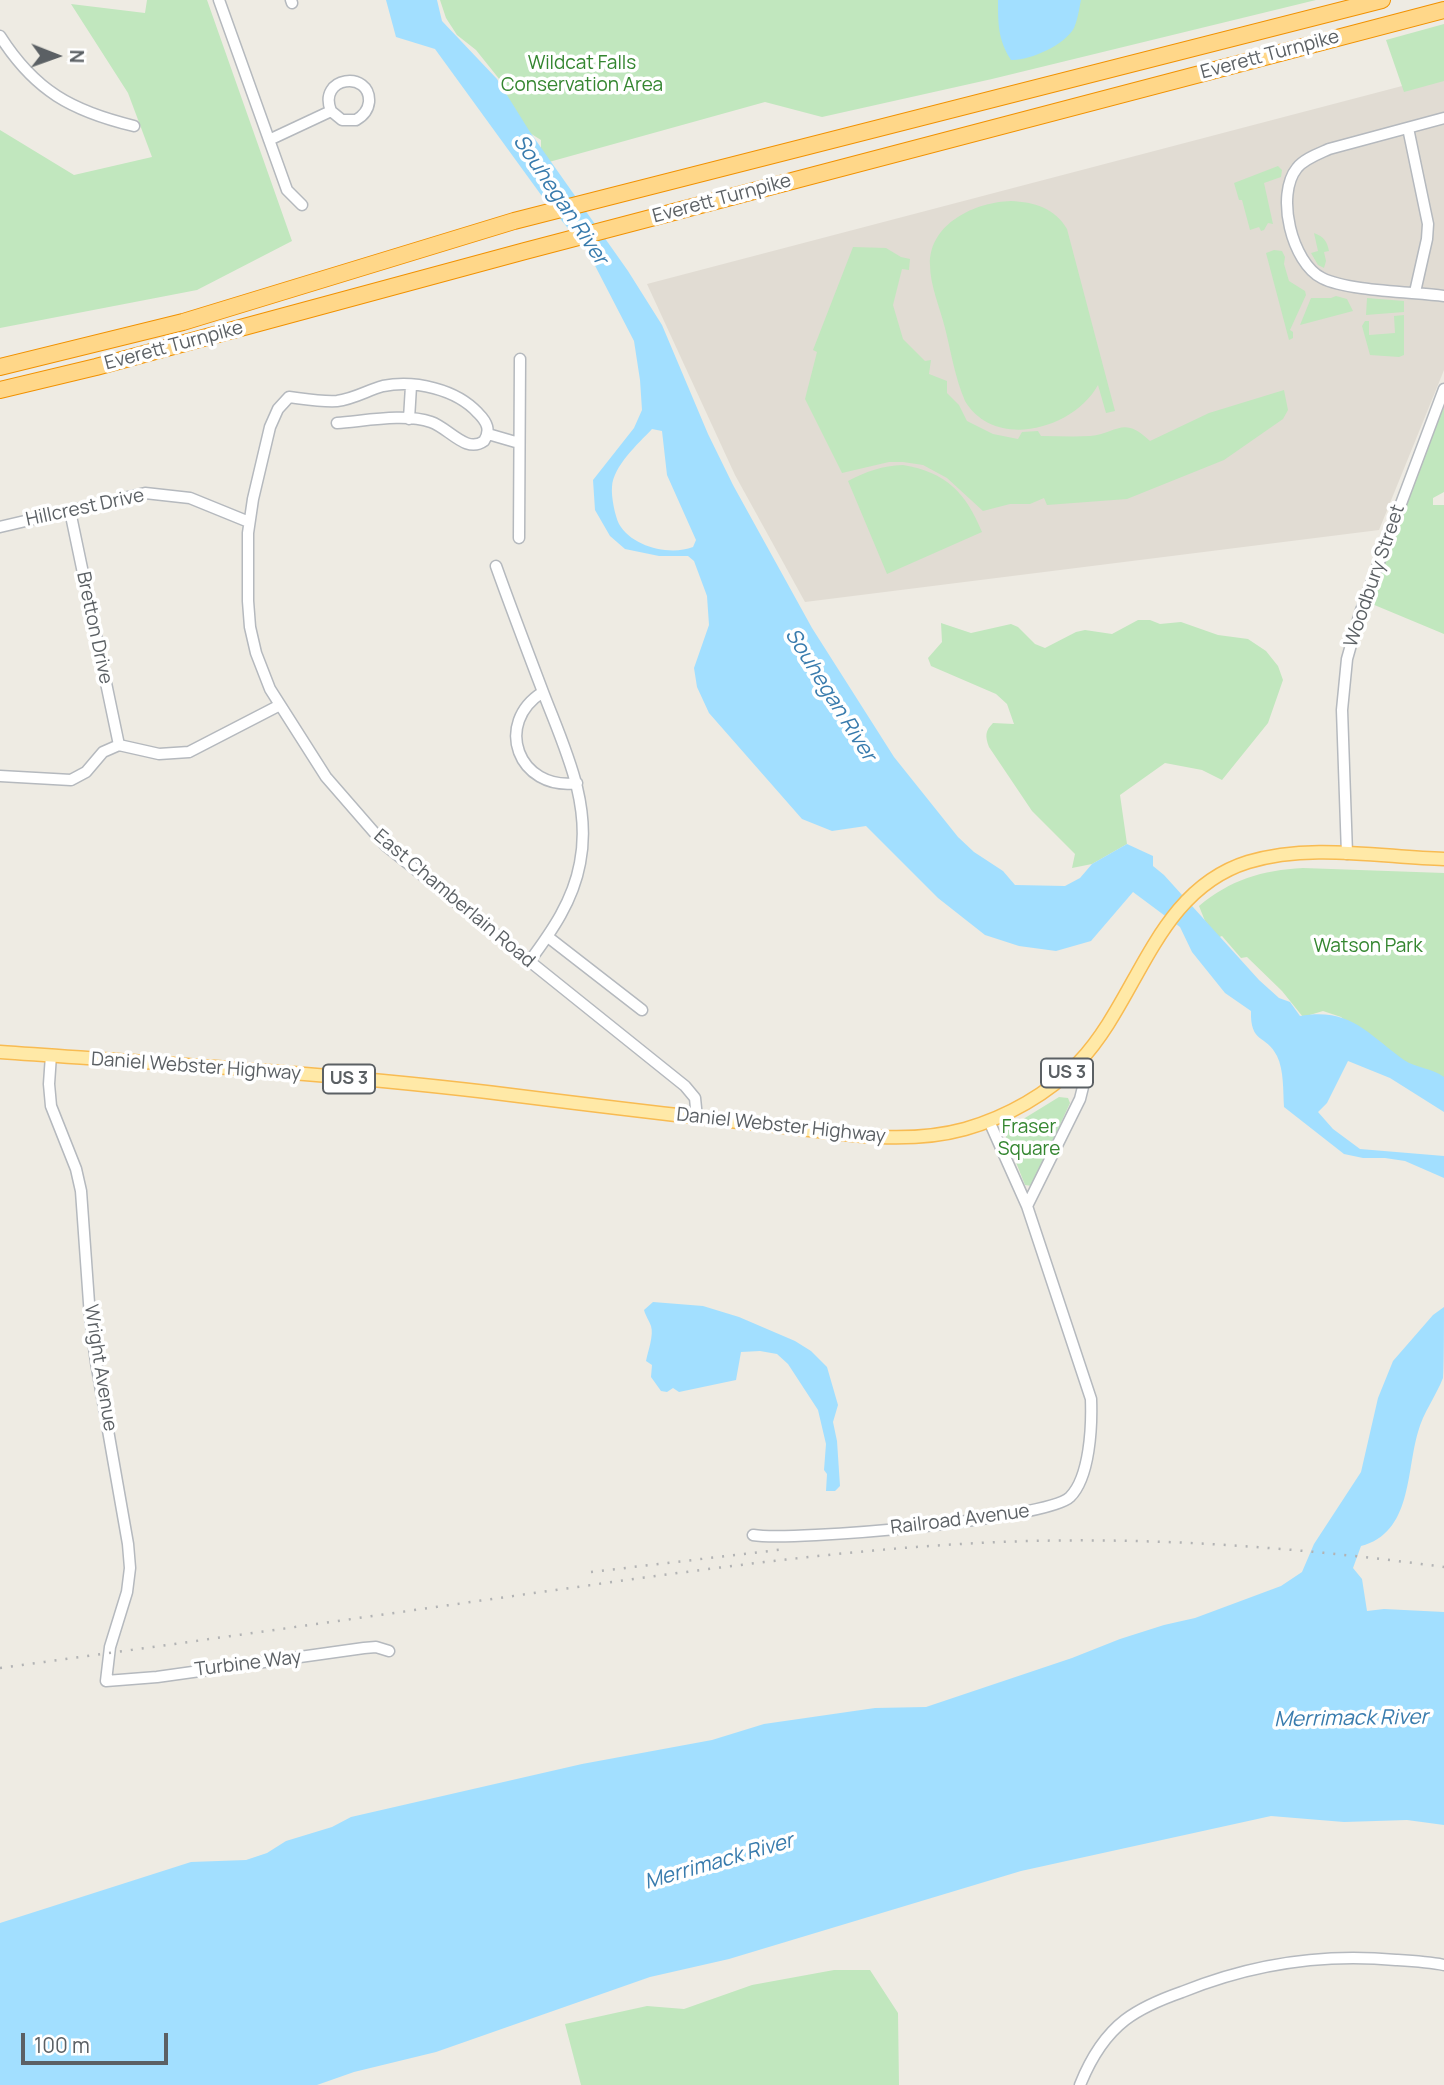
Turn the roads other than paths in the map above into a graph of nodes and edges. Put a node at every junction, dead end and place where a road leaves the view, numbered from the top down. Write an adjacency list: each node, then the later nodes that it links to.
1 (219, 0): 9 (street)
2 (1382, 0): 14 (highway, Everett Turnpike)
3 (1444, 10): 17 (highway, Everett Turnpike)
4 (0, 36): 7 (street)
5 (331, 111): 9 (street)
6 (1444, 118): 8 (street)
7 (134, 126)
8 (1408, 128): 11 (street); 11 (street)
9 (269, 141): 10 (street)
10 (302, 205)
11 (1415, 292): 12 (street)
12 (1444, 296)
13 (520, 359): 21 (street)
14 (0, 367)
15 (411, 386): 18 (street); 20 (street); 23 (street, East Chamberlain Road)
16 (1444, 389): 32 (street, Woodbury Street)
17 (0, 390)
18 (409, 419): 19 (street); 20 (street)
19 (337, 423)
20 (488, 434): 21 (street)
21 (519, 443): 25 (street)
22 (70, 511): 23 (street, Hillcrest Drive); 24 (street, Hillcrest Drive); 29 (street, Bretton Drive)
23 (249, 522): 28 (street, East Chamberlain Road)
24 (0, 527)
25 (519, 538)
26 (496, 566): 27 (street)
27 (543, 692): 31 (street); 31 (street)
28 (280, 705): 29 (street); 35 (street, East Chamberlain Road)
29 (119, 745): 30 (street)
30 (0, 776)
31 (577, 783): 34 (street)
32 (1347, 854): 33 (main road, Daniel Webster Highway / US 3); 39 (main road, Daniel Webster Highway / US 3)
33 (1444, 859)
34 (548, 937): 35 (street); 36 (street)
35 (529, 962): 40 (street, East Chamberlain Road)
36 (642, 1010)
37 (0, 1052): 38 (main road, Daniel Webster Highway / US 3)
38 (51, 1055): 40 (main road, Daniel Webster Highway / US 3); 45 (street, Wright Avenue)
39 (1081, 1060): 41 (main road, Daniel Webster Highway / US 3); 42 (street)
40 (696, 1118): 41 (main road, Daniel Webster Highway / US 3)
41 (989, 1121): 42 (street, Railroad Avenue)
42 (1027, 1206): 43 (street, Railroad Avenue)
43 (753, 1535)
44 (389, 1651): 45 (street, Turbine Way)
45 (106, 1681)
46 (1444, 1965): 47 (street)
47 (1080, 2085)

